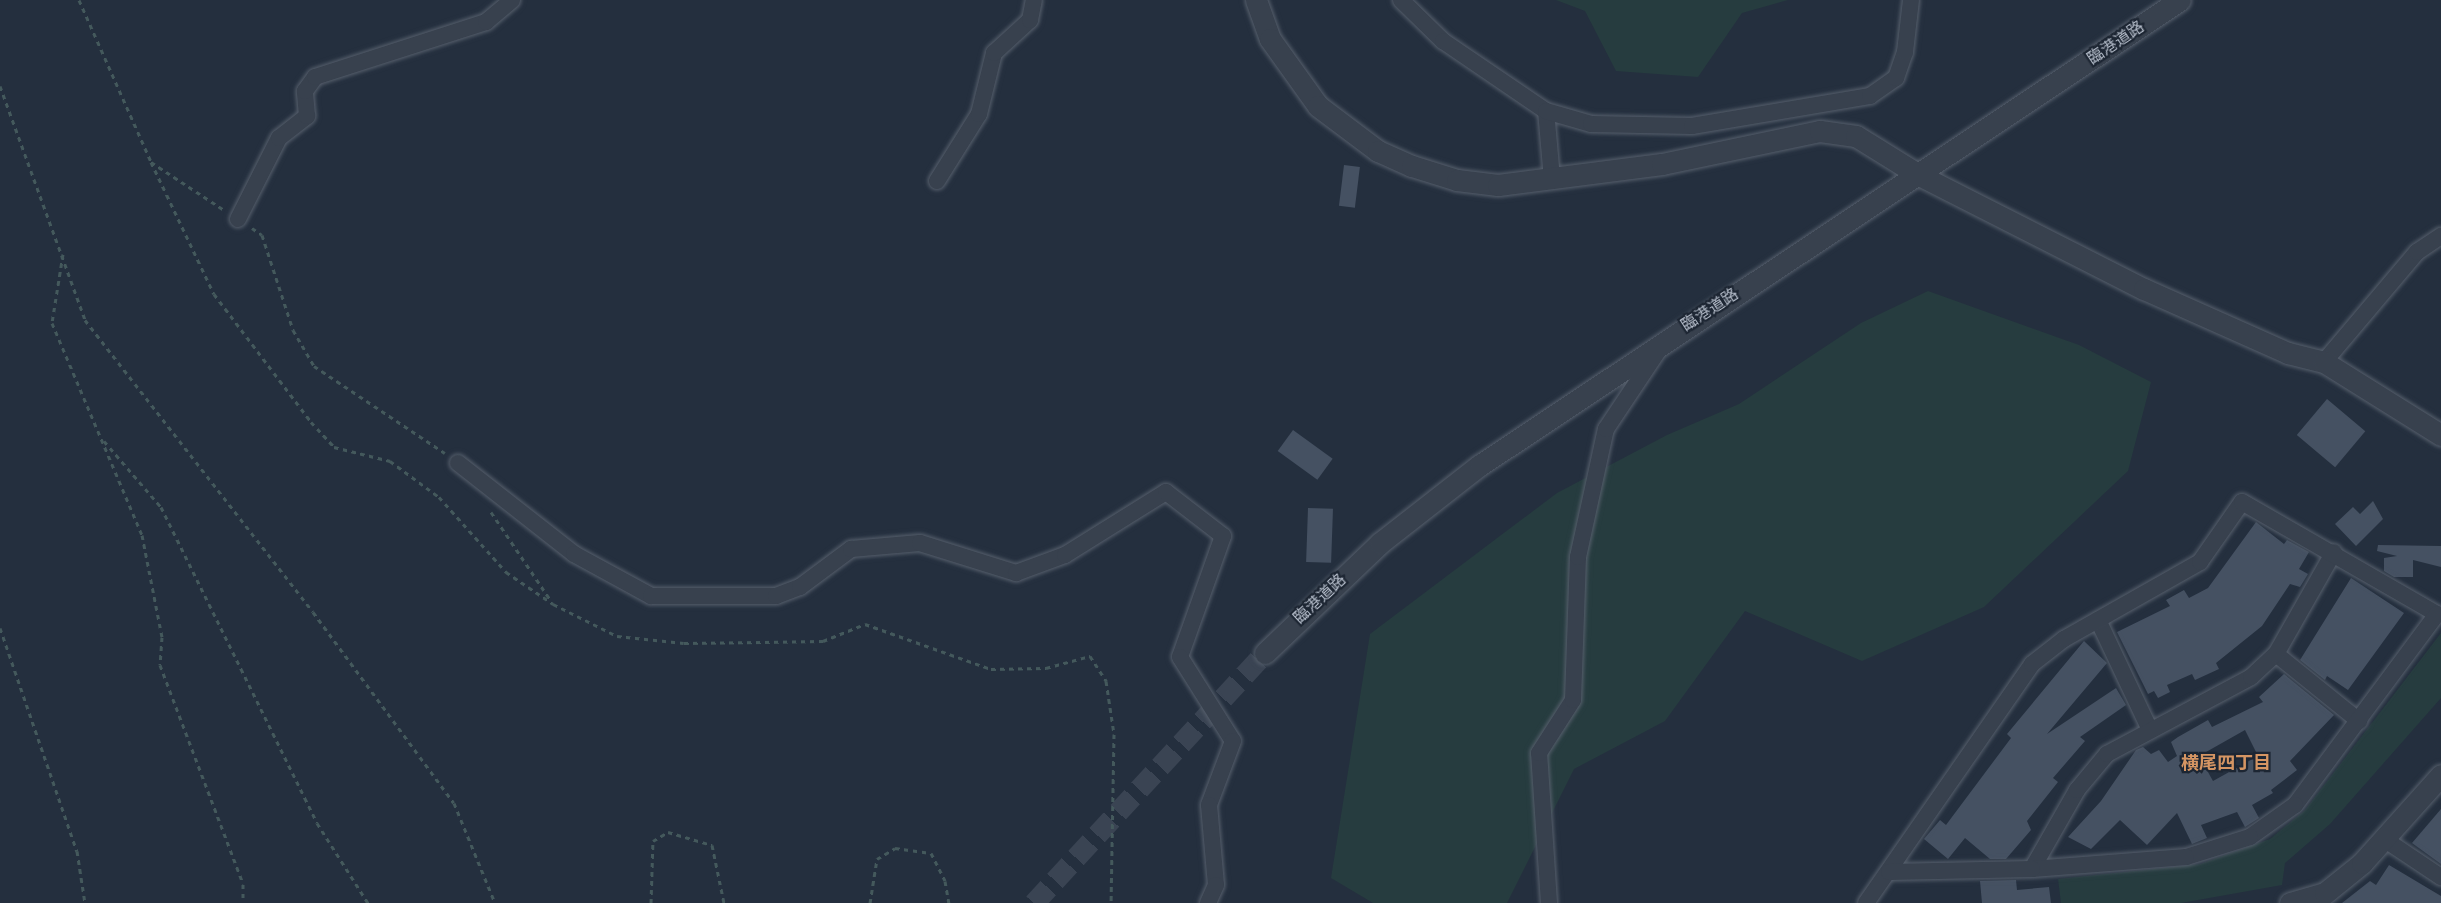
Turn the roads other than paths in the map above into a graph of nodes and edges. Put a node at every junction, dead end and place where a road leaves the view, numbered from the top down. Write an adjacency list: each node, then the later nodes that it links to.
1 (512, 0): 11 (street)
2 (1034, 0): 10 (street)
3 (1256, 0): 9 (street)
4 (1401, 0): 7 (street)
5 (1911, 0): 7 (street)
6 (2180, 0): 8 (street, 臨港道路)
7 (1546, 111): 9 (street)
8 (1919, 175): 9 (street); 13 (street, 臨港道路); 14 (street)
9 (1552, 179)
10 (937, 181)
11 (238, 219)
12 (2441, 236): 14 (street)
13 (1667, 338): 19 (street, 臨港道路); 29 (street)
14 (2324, 362): 15 (street)
15 (2441, 435)
16 (458, 463): 28 (street)
17 (2334, 552): 18 (street); 20 (street); 21 (street)
18 (2098, 620): 22 (street); 26 (street)
19 (1265, 653)
20 (2276, 654): 21 (street); 22 (street)
21 (2359, 721): 25 (street)
22 (2149, 728): 25 (street)
23 (2441, 776): 24 (street)
24 (2384, 838): 27 (street); 31 (street)
25 (2032, 869): 26 (street)
26 (1889, 872): 30 (street)
27 (2441, 877)
28 (1208, 903)
29 (1549, 903)
30 (1866, 903)
31 (2290, 903)

